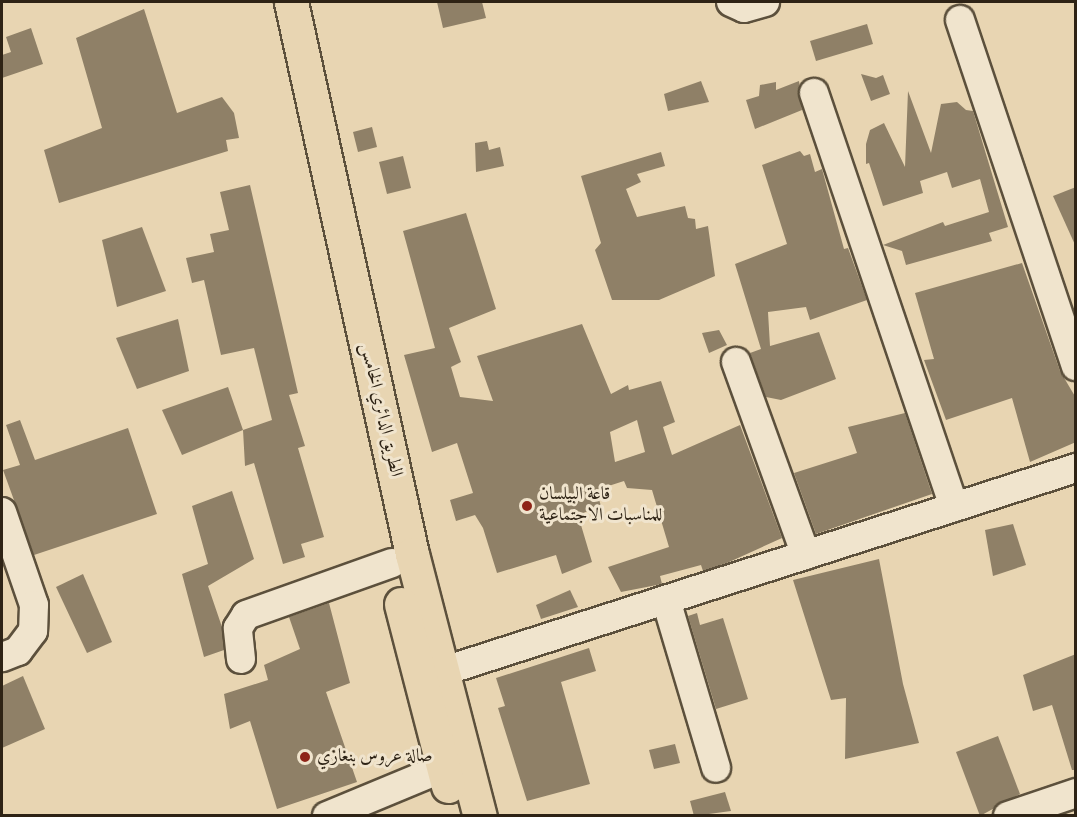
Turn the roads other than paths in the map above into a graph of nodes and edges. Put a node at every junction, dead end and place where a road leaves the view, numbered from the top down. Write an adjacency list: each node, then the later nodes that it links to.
1 (269, 2): 13 (main road, الطريق الدائري الخامس)
2 (291, 2): 17 (main road, الطريق الدائري الخامس)
3 (731, 2): 4 (street)
4 (765, 2)
5 (960, 20): 8 (street)
6 (814, 93): 10 (street)
7 (736, 362): 12 (street)
8 (1076, 366)
9 (1076, 468): 10 (street)
10 (954, 507): 12 (street)
11 (2, 512): 15 (street)
12 (806, 555): 14 (street)
13 (392, 563): 16 (street); 18 (main road, الطريق الدائري الخامس)
14 (666, 600): 17 (street); 19 (street)
15 (2, 657)
16 (241, 660)
17 (441, 672): 23 (main road, الطريق الدائري الخامس)
18 (443, 768): 21 (street); 22 (main road, الطريق الدائري الخامس)
19 (716, 768)
20 (1076, 793): 24 (street)
21 (327, 816)
22 (457, 816)
23 (480, 816)
24 (1008, 816)

